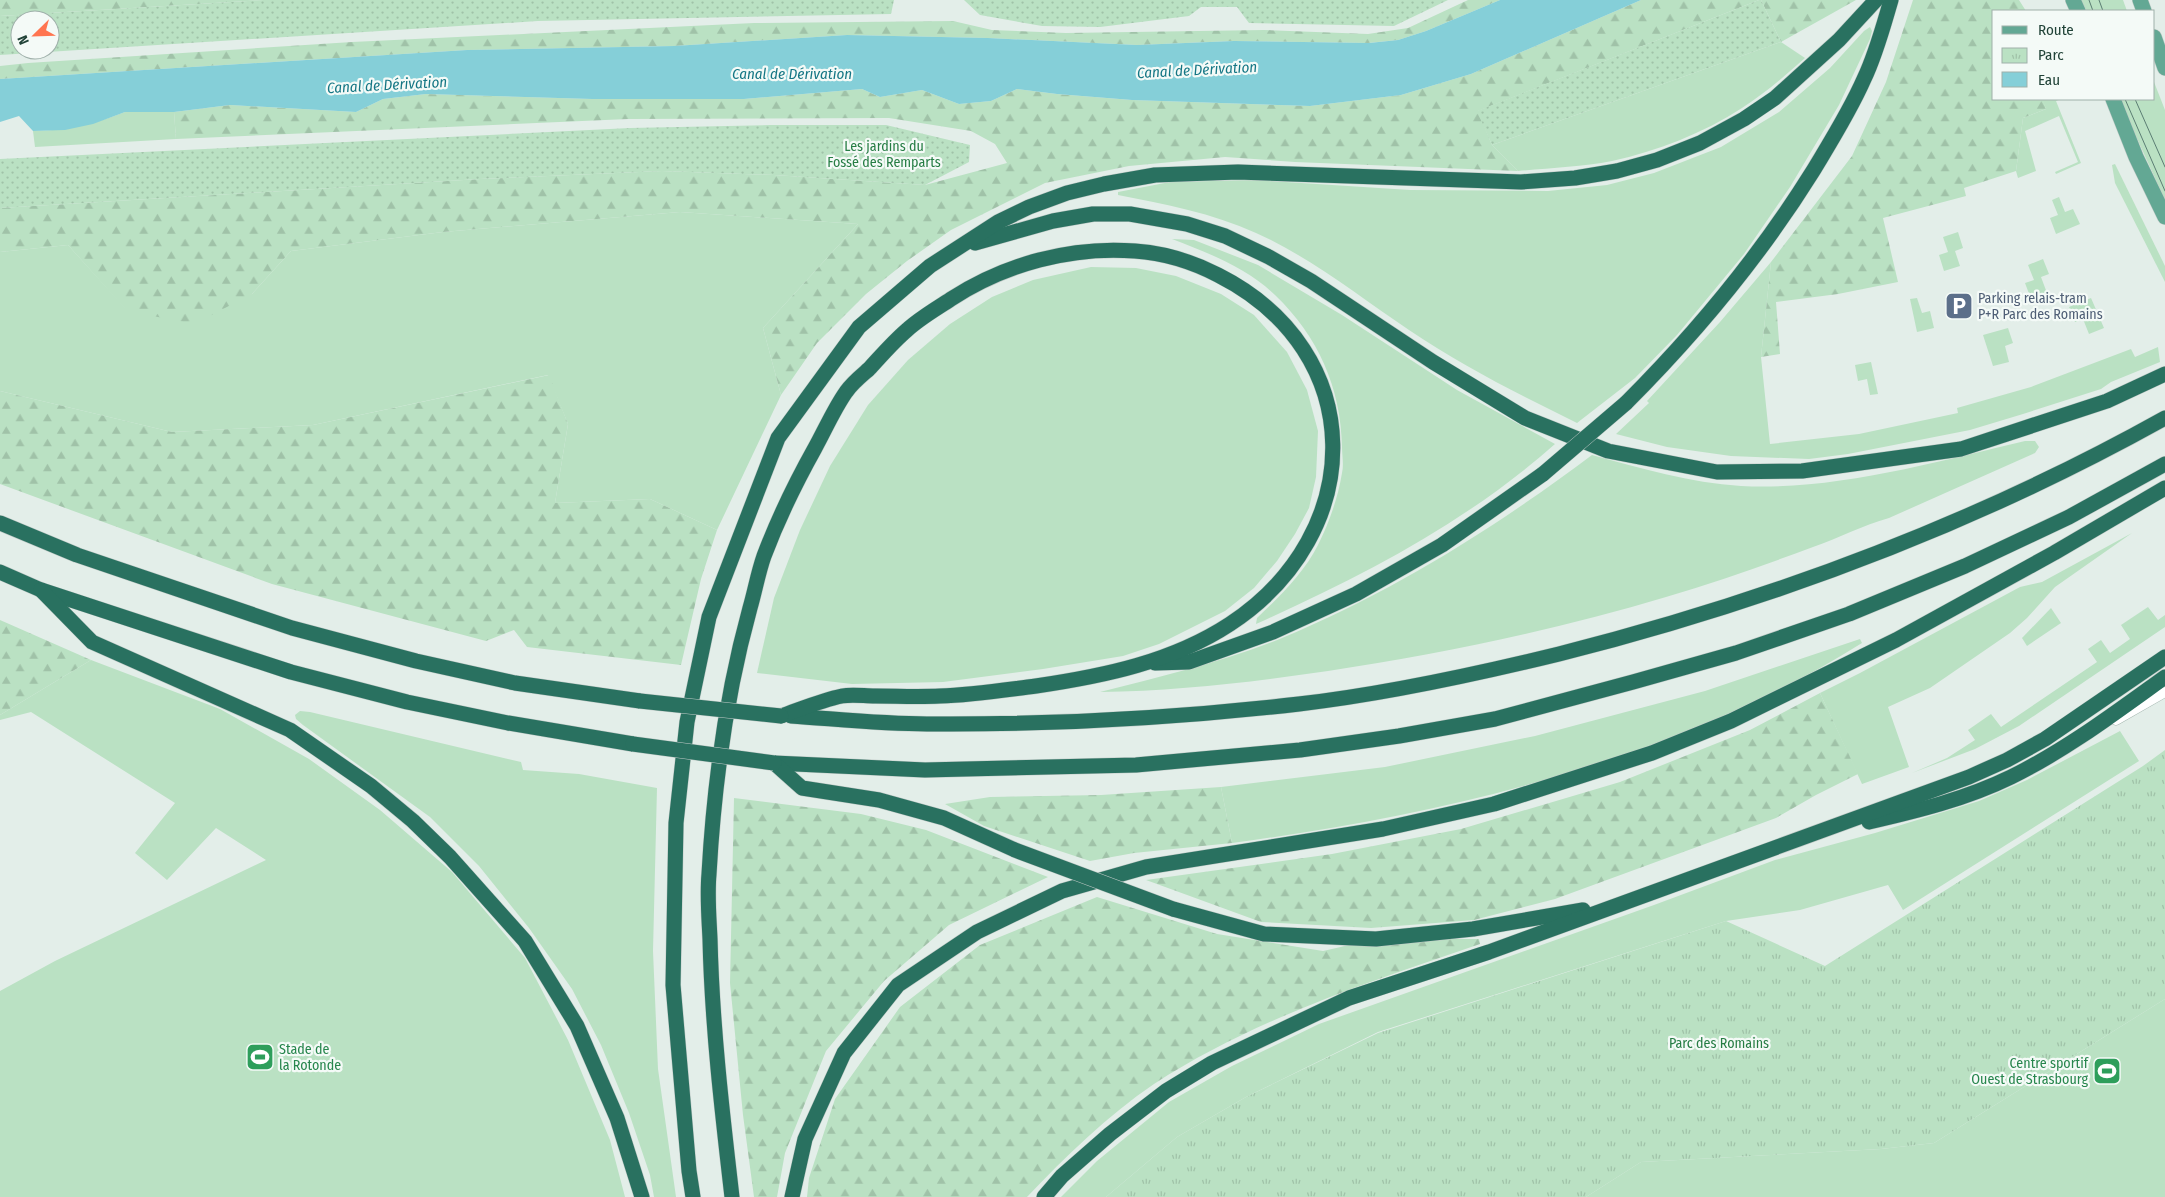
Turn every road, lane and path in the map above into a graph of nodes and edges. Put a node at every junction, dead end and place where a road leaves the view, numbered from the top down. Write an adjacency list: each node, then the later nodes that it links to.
1 (1876, 0): 7 (highway)
2 (1891, 0): 16 (highway, bridge)
3 (2155, 40): 4 (main road)
4 (2165, 68)
5 (2112, 100): 6 (main road)
6 (2165, 216)
7 (962, 247): 8 (highway); 25 (highway)
8 (2165, 374)
9 (2165, 418): 19 (highway)
10 (2165, 464): 21 (highway)
11 (2165, 488): 27 (highway)
12 (0, 523): 19 (highway, bridge)
13 (0, 572): 14 (highway)
14 (41, 590): 21 (highway, bridge); 24 (highway)
15 (2165, 657): 22 (highway)
16 (1146, 663): 19 (highway); 26 (highway)
17 (2165, 677): 20 (highway)
18 (2165, 692): 20 (lane)
19 (781, 716)
20 (2077, 740): 22 (highway)
21 (774, 762): 23 (highway, bridge)
22 (1809, 835): 23 (highway)
23 (1621, 904): 28 (highway)
24 (642, 1197)
25 (693, 1197)
26 (732, 1197)
27 (792, 1197)
28 (1044, 1197)

